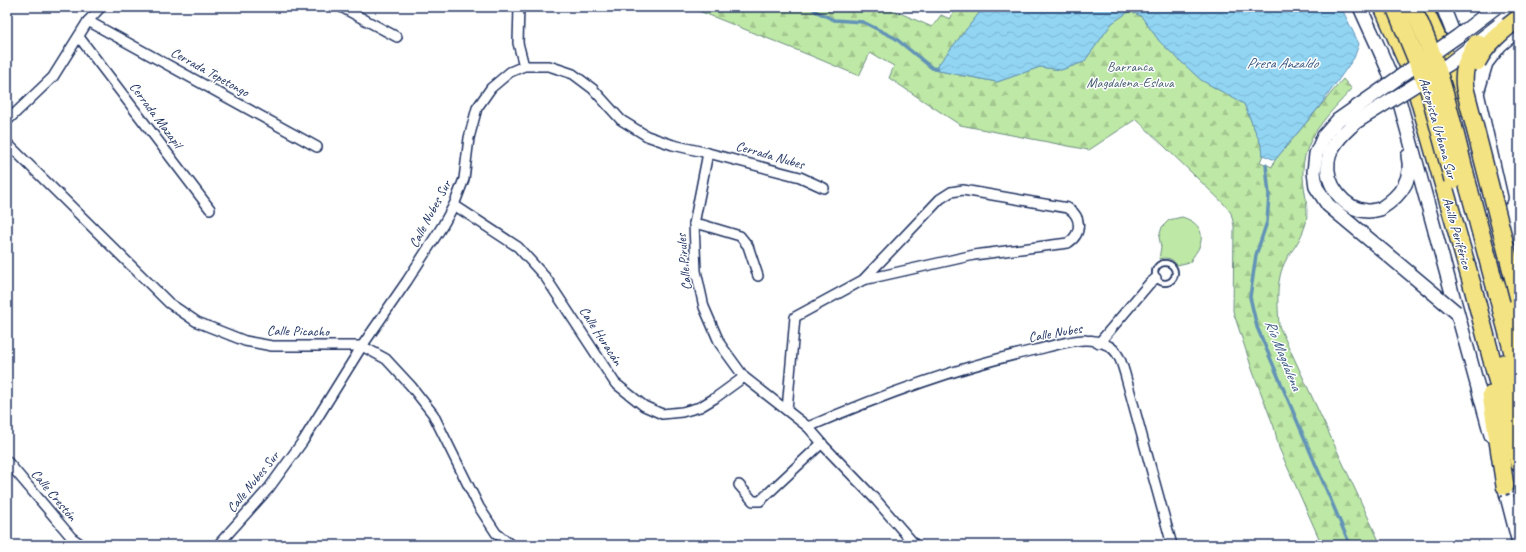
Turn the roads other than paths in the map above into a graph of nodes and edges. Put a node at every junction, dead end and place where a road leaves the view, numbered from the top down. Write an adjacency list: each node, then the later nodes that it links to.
1 (101, 7): 13 (street)
2 (341, 7): 16 (street)
3 (519, 7): 18 (street)
4 (1360, 7): 20 (main road)
5 (1383, 7): 34 (highway, Anillo Periférico)
6 (1395, 7): 43 (highway, Autopista Urbana Sur, bridge)
7 (1412, 7): 26 (highway, Autopista Urbana Sur, bridge)
8 (1443, 7): 19 (main road)
9 (1496, 7): 36 (main road, bridge)
10 (1519, 9): 17 (main road, bridge)
11 (1425, 10): 37 (highway)
12 (1519, 18): 26 (highway, bridge)
13 (88, 21): 15 (street); 23 (street, Cerrada Tepetongo)
14 (1515, 32): 19 (main road)
15 (79, 37): 21 (street); 28 (street, Cerrada Mazapil)
16 (397, 37)
17 (1477, 43): 20 (main road, bridge); 35 (highway, bridge)
18 (524, 66): 24 (street, Calle Nubes Sur); 27 (street, Calle Nubes Sur)
19 (1477, 93): 30 (main road)
20 (1402, 111): 36 (main road)
21 (7, 121)
22 (7, 143): 39 (street, Calle Picacho)
23 (317, 147)
24 (708, 152): 25 (street, Cerrada Nubes); 29 (street, Calle Pirules)
25 (824, 188)
26 (1469, 190): 40 (highway, Autopista Urbana Sur)
27 (454, 205): 39 (street, Calle Nubes Sur); 41 (street, Calle Huracán)
28 (210, 209)
29 (694, 224): 31 (street); 41 (street, Calle Pirules)
30 (1519, 266)
31 (758, 276)
32 (1156, 278): 32 (lane); 38 (street)
33 (863, 280): 33 (street); 42 (street)
34 (1473, 288): 47 (highway, Anillo Periférico); 49 (highway)
35 (1519, 300)
36 (1456, 312): 49 (main road)
37 (1519, 320)
38 (1099, 343): 44 (street, Calle Nubes); 55 (street, Calle Nubes)
39 (362, 346): 52 (street, Calle Nubes Sur); 53 (street, Calle Picacho)
40 (1519, 375)
41 (744, 377): 42 (street, Calle Pirules)
42 (787, 410): 44 (street, Calle Pirules)
43 (1519, 413)
44 (808, 427): 45 (street, Calle Pirules)
45 (823, 444): 48 (street); 54 (street, Calle Pirules)
46 (7, 461): 51 (street, Calle Crestón)
47 (1519, 463)
48 (738, 485)
49 (1508, 491): 50 (main road)
50 (1519, 543)
51 (82, 545)
52 (218, 545)
53 (511, 545)
54 (915, 545)
55 (1172, 545)

